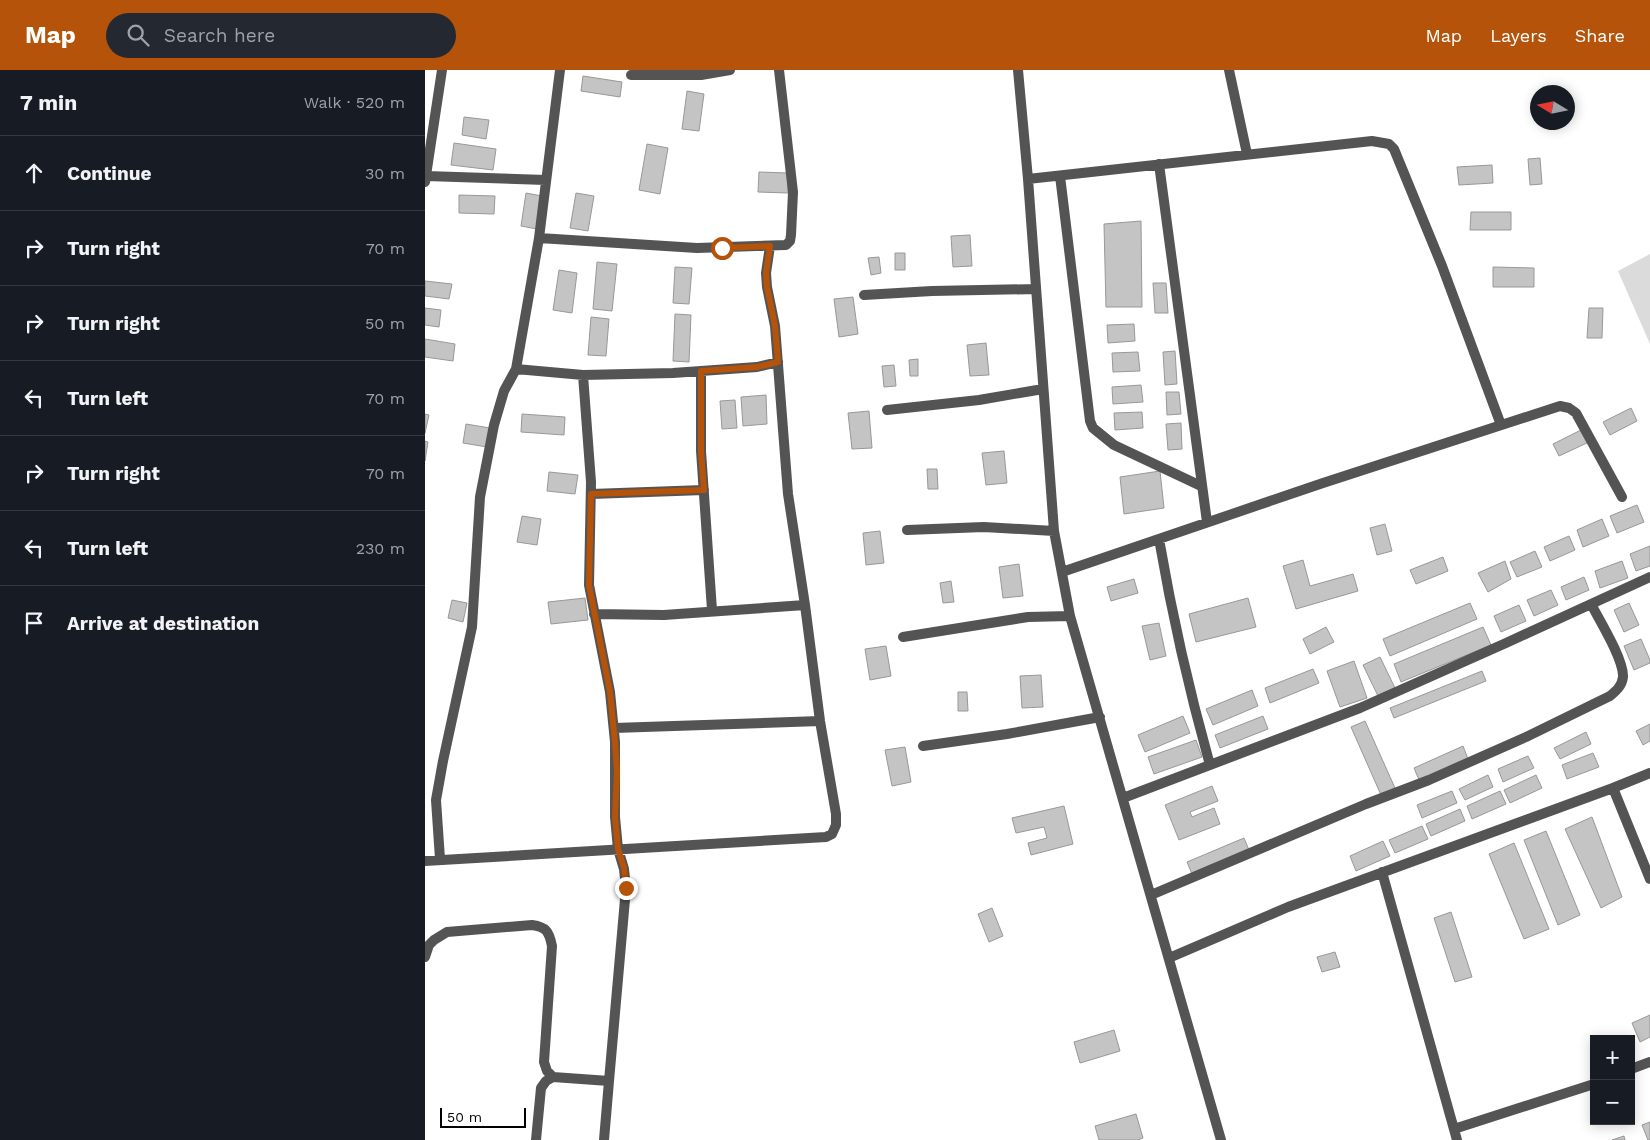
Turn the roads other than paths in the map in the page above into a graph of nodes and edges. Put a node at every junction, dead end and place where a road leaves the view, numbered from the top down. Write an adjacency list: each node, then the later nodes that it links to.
1 (442, 70): 8 (street)
2 (561, 70): 14 (street)
3 (730, 70): 7 (street)
4 (779, 70): 16 (street)
5 (1019, 70): 13 (street)
6 (1229, 70): 9 (street)
7 (631, 75)
8 (429, 126): 12 (street)
9 (1247, 154): 10 (street); 25 (street)
10 (1159, 164): 11 (street); 26 (street)
11 (1060, 176): 13 (street); 26 (street)
12 (425, 179): 14 (street)
13 (1028, 179): 17 (street)
14 (546, 180): 15 (street)
15 (539, 238): 16 (street); 20 (street)
16 (770, 246): 19 (street)
17 (1036, 289): 18 (street); 23 (street)
18 (864, 296)
19 (778, 362): 21 (street); 37 (street)
20 (516, 369): 22 (street); 51 (street)
21 (701, 371): 22 (street); 27 (street)
22 (583, 375): 28 (street)
23 (1043, 388): 24 (street); 32 (street)
24 (887, 410)
25 (1501, 425): 29 (street); 30 (street)
26 (1201, 486): 30 (street)
27 (704, 490): 28 (street); 38 (street)
28 (591, 494): 39 (street)
29 (1622, 497)
30 (1207, 522): 33 (street)
31 (907, 530): 32 (street)
32 (1054, 531): 34 (street)
33 (1159, 539): 34 (street); 46 (street)
34 (1062, 572): 40 (street)
35 (1650, 577): 36 (street)
36 (1591, 604): 46 (street); 55 (street)
37 (805, 605): 38 (street); 43 (street)
38 (712, 610): 39 (street)
39 (595, 614): 44 (street)
40 (1070, 616): 41 (street); 42 (street)
41 (903, 636)
42 (1100, 717): 45 (street); 49 (street)
43 (820, 721): 44 (street); 50 (street)
44 (614, 728): 50 (street)
45 (923, 746)
46 (1210, 765): 49 (street)
47 (1650, 773): 48 (street)
48 (1613, 788): 53 (street); 54 (street)
49 (1123, 798): 55 (street)
50 (618, 849): 51 (street); 61 (street)
51 (440, 859): 52 (street)
52 (425, 861)
53 (1381, 872): 57 (street); 63 (street)
54 (1650, 879)
55 (1151, 895): 57 (street)
56 (425, 957): 60 (street)
57 (1169, 958): 66 (street)
58 (1650, 1062): 59 (street)
59 (1635, 1068)
60 (553, 1077): 61 (street); 64 (street)
61 (609, 1081): 65 (street)
62 (1590, 1085): 63 (street)
63 (1454, 1129): 67 (street)
64 (536, 1140)
65 (604, 1140)
66 (1221, 1140)
67 (1457, 1140)

